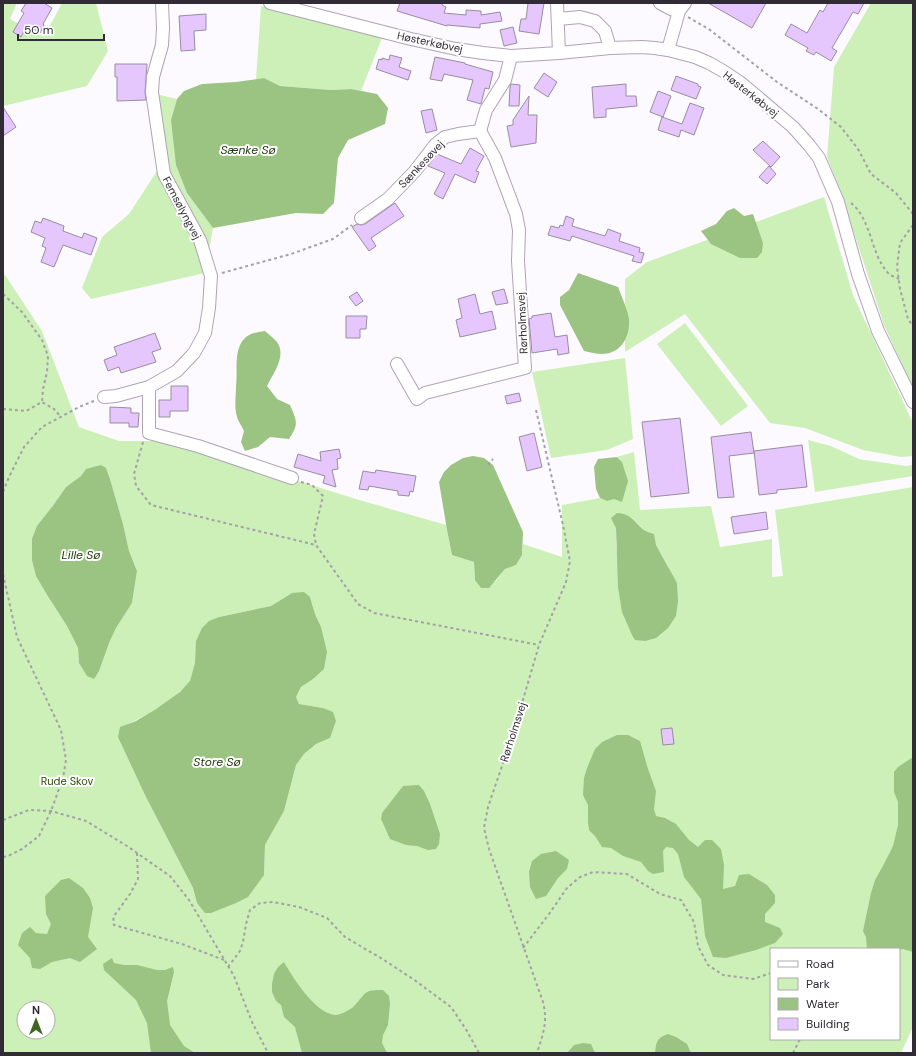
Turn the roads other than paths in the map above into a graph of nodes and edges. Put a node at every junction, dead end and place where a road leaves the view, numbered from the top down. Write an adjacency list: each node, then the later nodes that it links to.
1 (162, 3): 14 (street, Femsølyngvej)
2 (270, 3): 10 (street, Høsterkøbvej)
3 (557, 3): 6 (street)
4 (660, 3): 5 (street)
5 (682, 7): 8 (street)
6 (558, 19): 7 (street); 9 (street)
7 (610, 48): 8 (street, Høsterkøbvej); 9 (street, Høsterkøbvej)
8 (668, 50): 16 (street, Høsterkøbvej)
9 (559, 53): 10 (street, Høsterkøbvej)
10 (511, 56): 11 (street)
11 (480, 131): 12 (street, Sænkesøvej); 13 (street, Rørholmsvej)
12 (361, 218)
13 (397, 364)
14 (149, 387): 15 (street, Femsølyngvej); 17 (street)
15 (104, 397)
16 (913, 402)
17 (292, 478)

